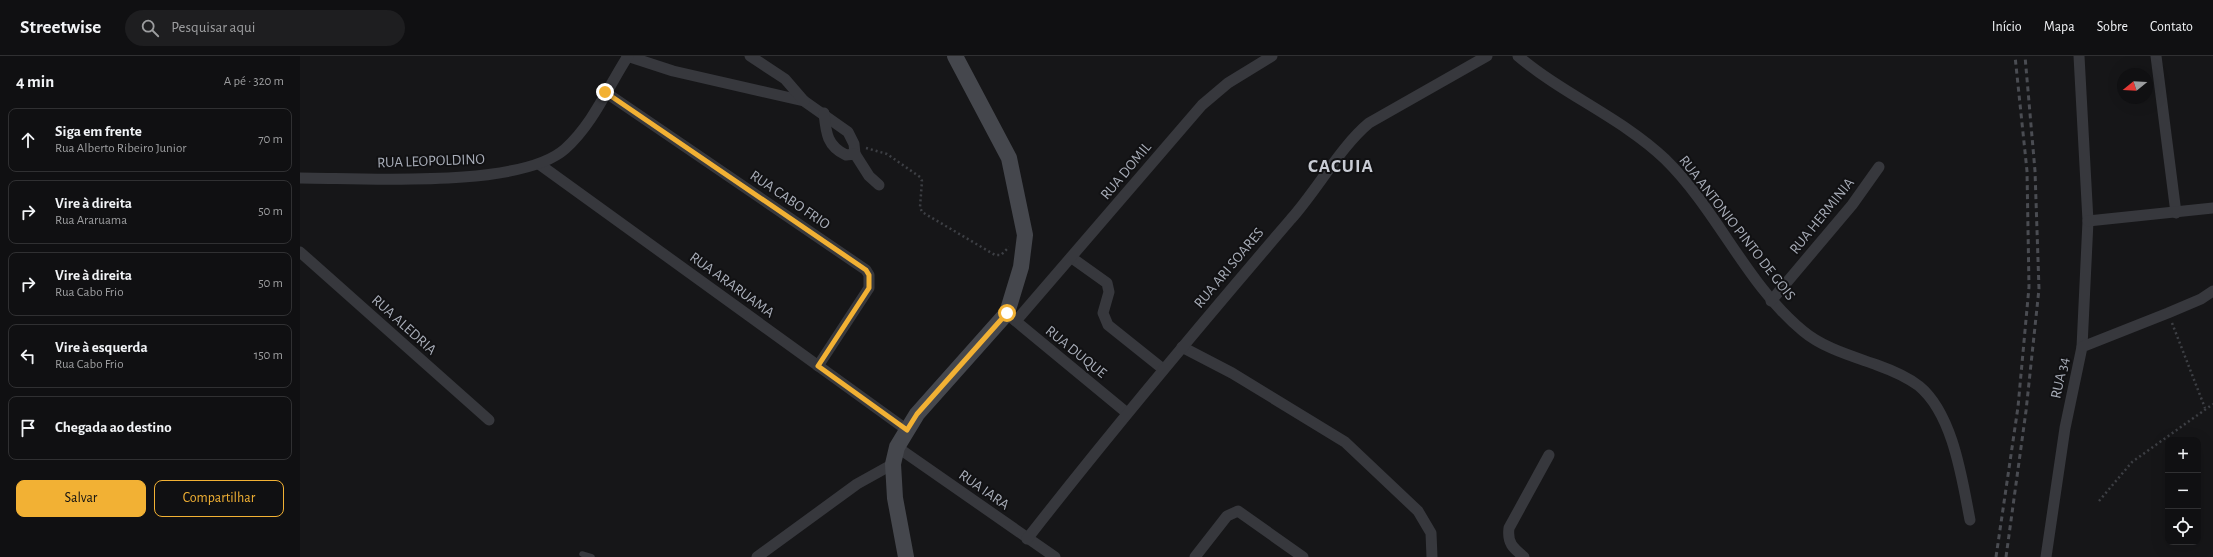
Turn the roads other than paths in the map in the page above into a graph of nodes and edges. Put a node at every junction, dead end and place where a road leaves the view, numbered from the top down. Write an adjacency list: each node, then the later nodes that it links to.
1 (628, 56): 9 (street, RUA LEOPOLDINO); 10 (street)
2 (750, 56): 10 (street)
3 (955, 56): 24 (main road)
4 (1272, 56): 21 (street, RUA DOMIL)
5 (1487, 56): 25 (street, RUA ARI SOARES)
6 (1518, 56): 23 (street, RUA ANTONIO PINTO DE GOIS)
7 (2079, 56): 19 (street)
8 (2156, 56): 18 (street)
9 (605, 92): 13 (street, RUA LEOPOLDINO); 27 (street, RUA CABO FRIO)
10 (804, 101): 11 (street)
11 (824, 114): 12 (street); 12 (street)
12 (855, 149): 16 (street)
13 (539, 164): 15 (street, RUA LEOPOLDINO); 27 (street, RUA ARARUAMA)
14 (1879, 167): 23 (street, RUA HERMINIA)
15 (300, 178)
16 (879, 185)
17 (2213, 208): 18 (street)
18 (2176, 213): 19 (street)
19 (2088, 221): 26 (street)
20 (300, 252): 30 (street, RUA ALEDRIA)
21 (1072, 258): 24 (street, RUA DOMIL); 28 (street)
22 (2213, 291): 26 (street, RUA 34)
23 (1771, 301): 35 (street, RUA ANTONIO PINTO DE GOIS)
24 (1012, 317): 29 (street, RUA DUQUE); 31 (main road)
25 (1182, 347): 28 (street, RUA ARI SOARES); 44 (street)
26 (2082, 347): 46 (street, RUA 34)
27 (818, 366): 31 (street, RUA ARARUAMA)
28 (1163, 370): 29 (street, RUA ARI SOARES)
29 (1127, 413): 36 (street, RUA ARI SOARES)
30 (489, 420)
31 (907, 430): 32 (main road)
32 (897, 447): 34 (main road); 36 (street, RUA IARA)
33 (1549, 456): 45 (street)
34 (893, 464): 39 (street); 40 (main road)
35 (1970, 520)
36 (1027, 539): 41 (street, RUA IARA)
37 (582, 554): 38 (lane)
38 (592, 557)
39 (757, 557)
40 (906, 557)
41 (1055, 557)
42 (1195, 557): 43 (street)
43 (1303, 557)
44 (1432, 557)
45 (1524, 557)
46 (2046, 557)

